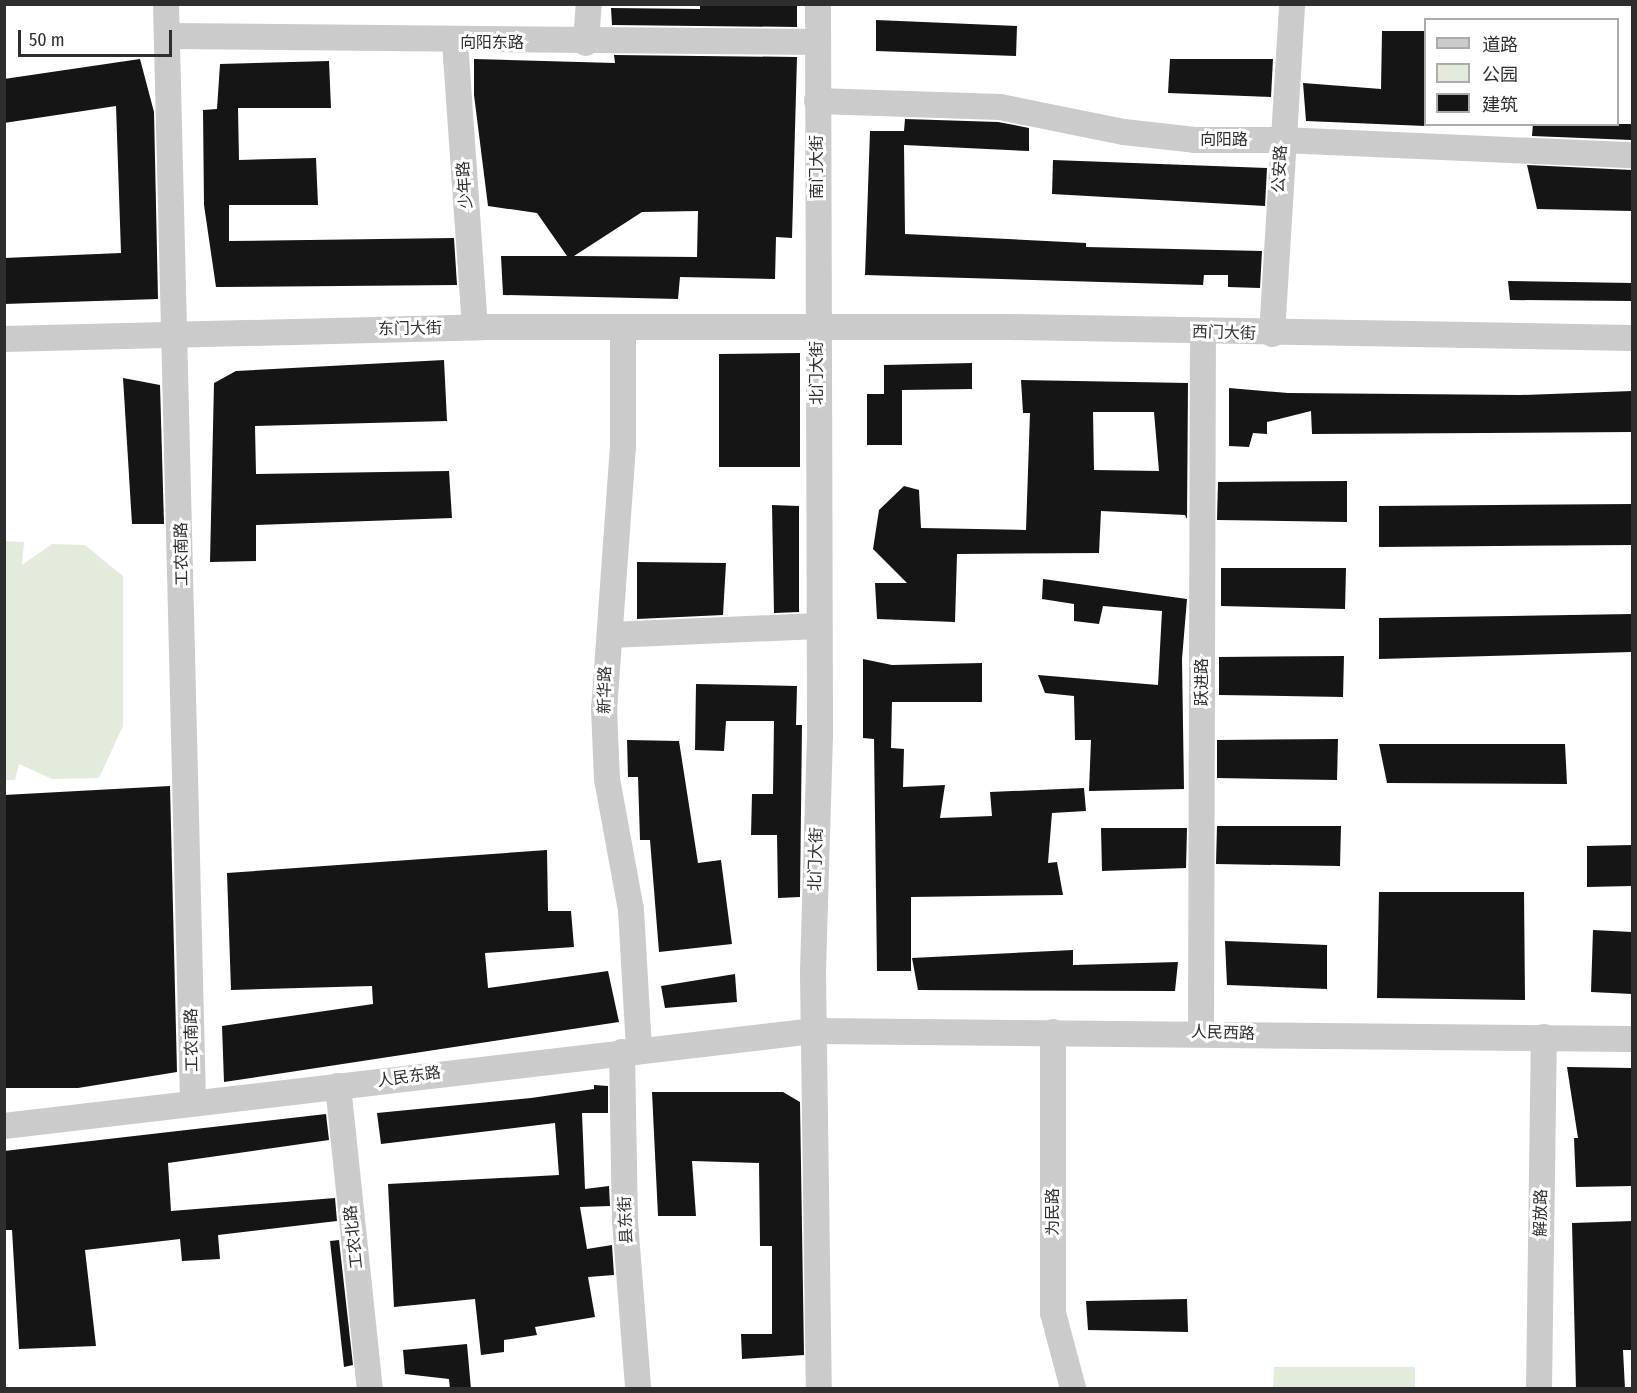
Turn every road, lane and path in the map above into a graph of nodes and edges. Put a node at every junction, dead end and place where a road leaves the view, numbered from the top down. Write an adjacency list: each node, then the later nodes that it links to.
1 (166, 4): 5 (street, 工农南路)
2 (589, 4): 8 (street)
3 (818, 4): 7 (street, 南门大街)
4 (1292, 4): 10 (street, 公安路)
5 (167, 36): 6 (street, 向阳东路); 17 (street, 工农南路)
6 (455, 42): 8 (street, 向阳东路); 12 (street, 少年路)
7 (818, 42): 8 (street, 向阳东路); 9 (street, 南门大街)
8 (586, 43)
9 (818, 101): 10 (street, 向阳路); 14 (street, 南门大街)
10 (1282, 140): 11 (street, 向阳路); 16 (street, 公安路)
11 (1632, 155)
12 (475, 327): 13 (street, 东门大街); 17 (street, 东门大街)
13 (622, 329): 14 (street, 东门大街); 21 (street, 新华路)
14 (816, 330): 15 (street, 西门大街); 20 (street, 北门大街)
15 (1203, 333): 16 (street, 西门大街); 24 (street, 跃进路)
16 (1272, 334): 18 (street, 西门大街)
17 (176, 335): 19 (street, 东门大街); 29 (street, 工农南路)
18 (1632, 338)
19 (4, 339)
20 (819, 626): 21 (street); 22 (street, 北门大街)
21 (611, 635): 27 (street, 新华路)
22 (814, 1031): 23 (street, 人民西路); 27 (street, 人民东路); 33 (street, 北门大街)
23 (1053, 1032): 24 (street, 人民西路); 34 (street, 为民路)
24 (1201, 1032): 25 (street, 人民西路)
25 (1544, 1038): 26 (street, 人民西路); 35 (street, 解放路)
26 (1632, 1039)
27 (630, 1051): 28 (street, 人民东路); 32 (street, 县东街)
28 (338, 1086): 29 (street, 人民东路); 31 (street, 工农北路)
29 (193, 1103): 30 (street, 人民东路)
30 (4, 1126)
31 (370, 1389)
32 (638, 1389)
33 (819, 1389)
34 (1073, 1389)
35 (1539, 1389)

